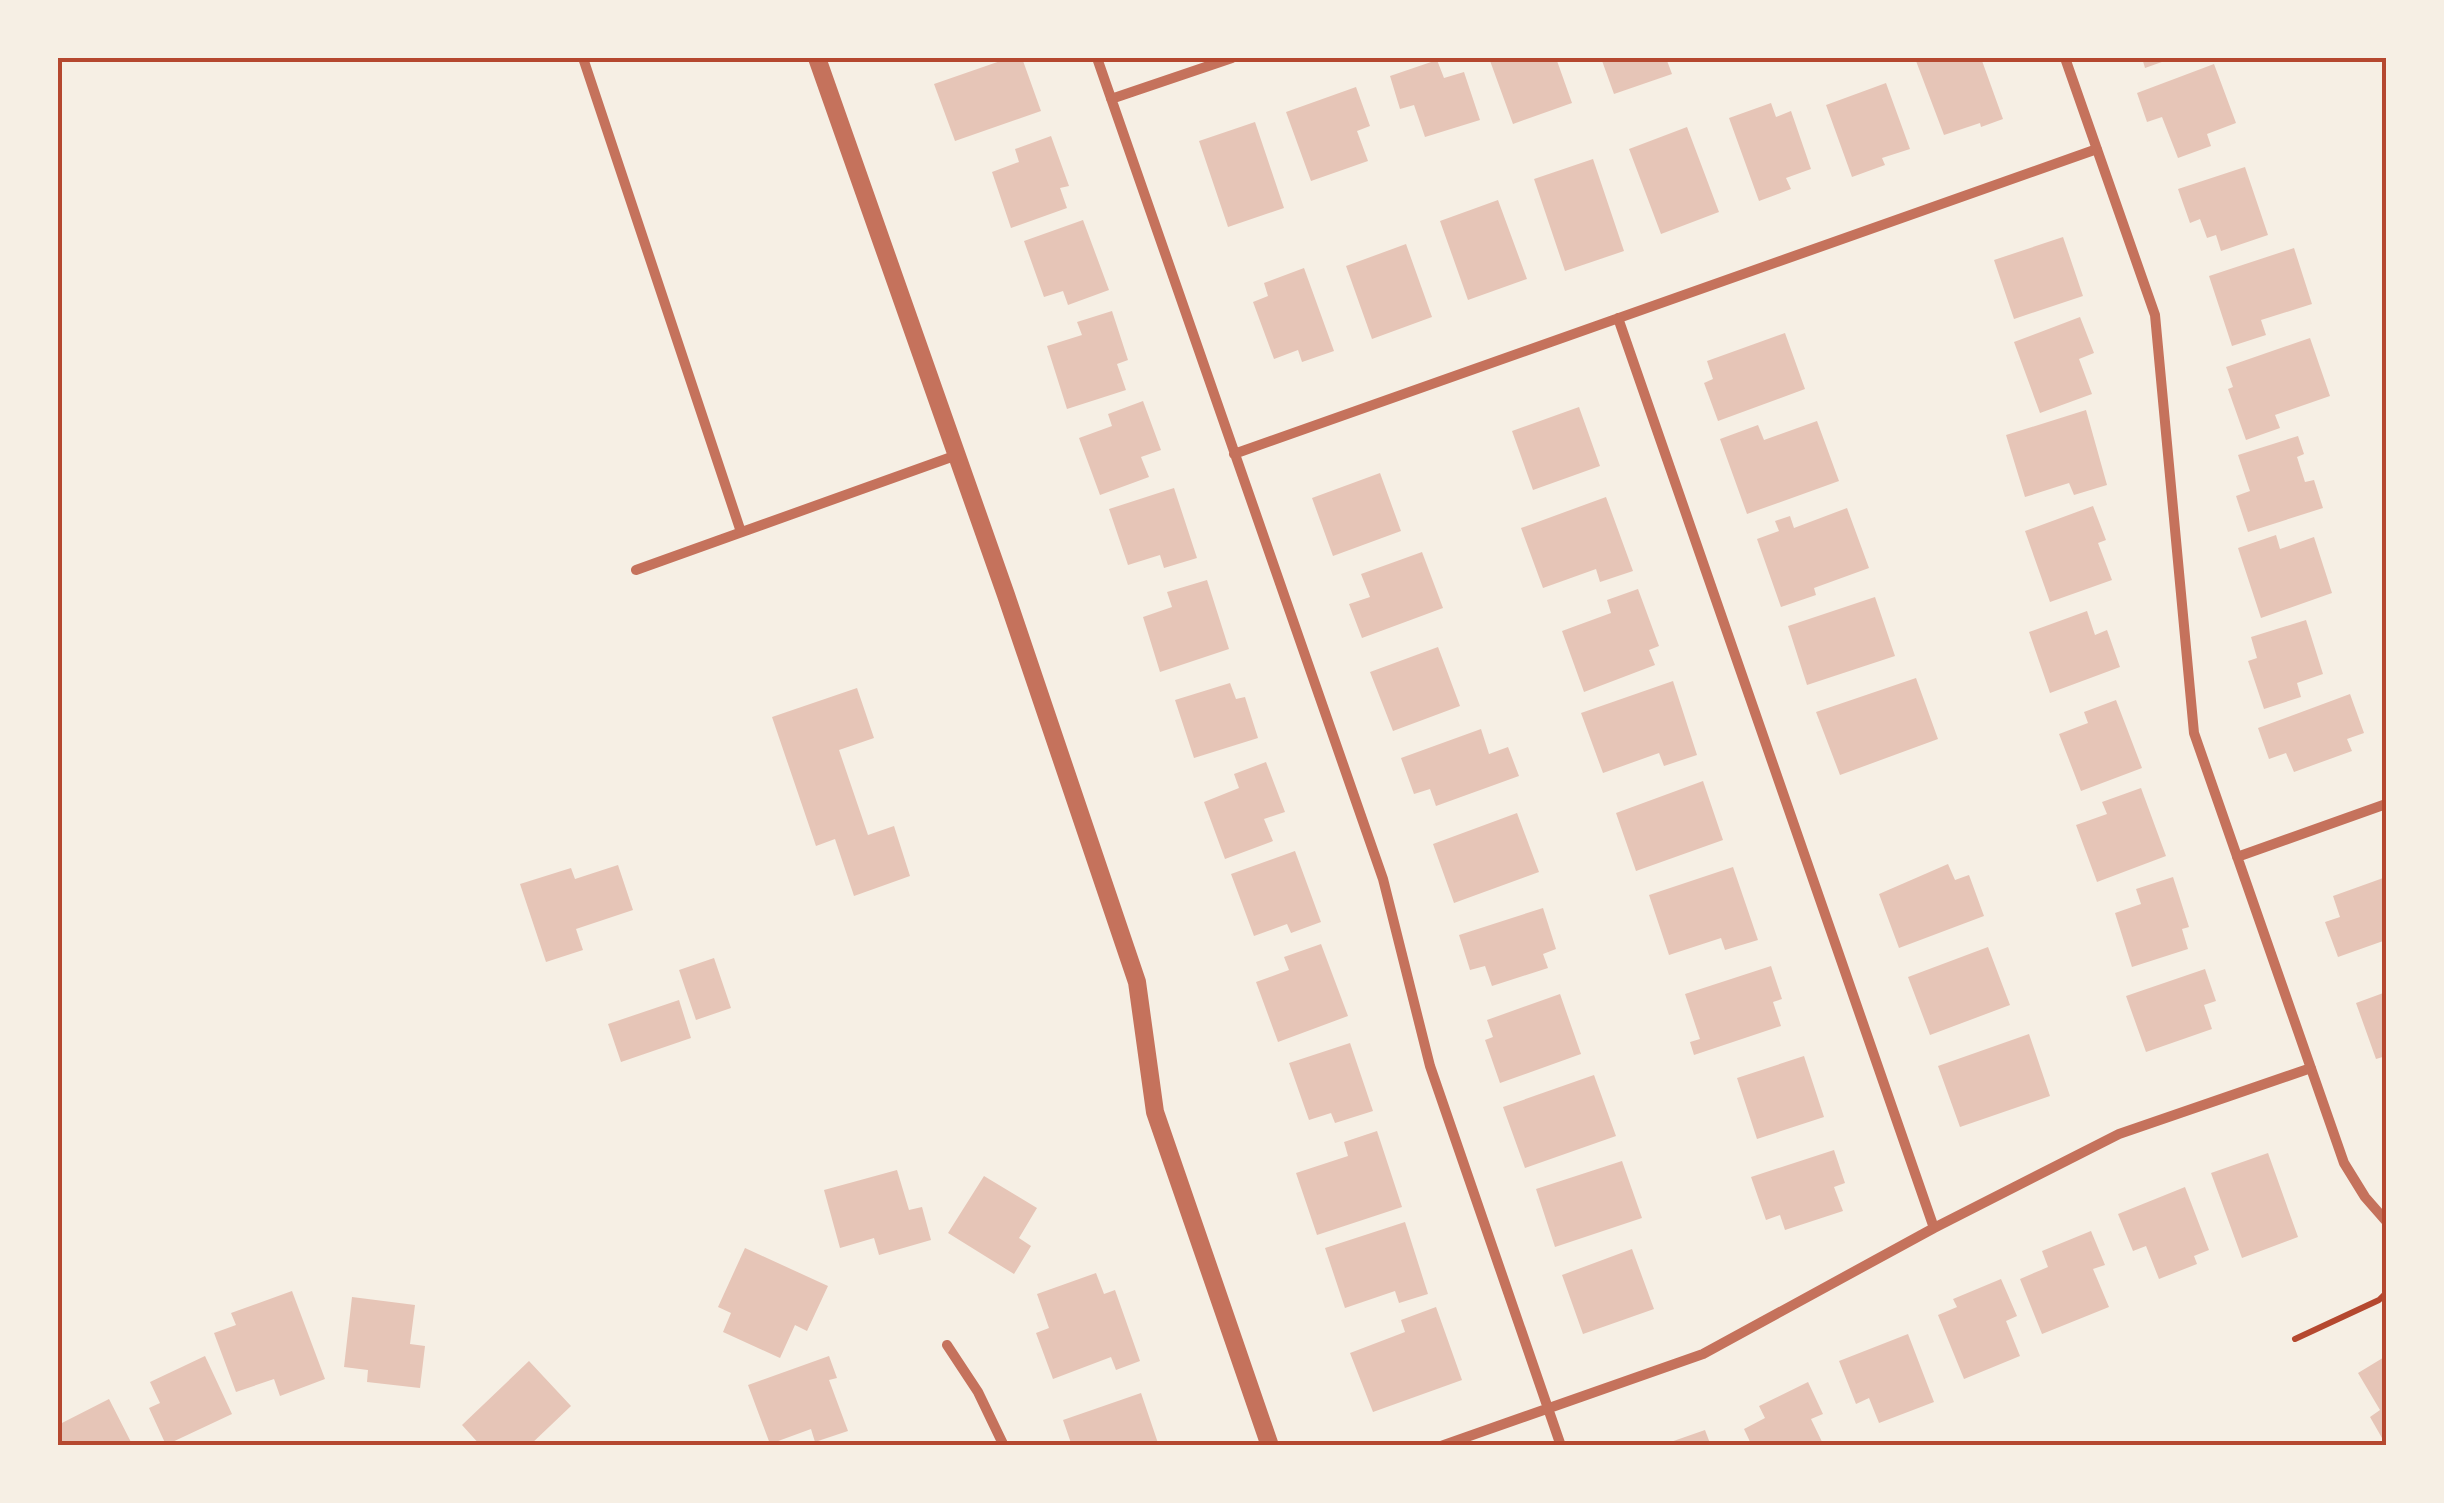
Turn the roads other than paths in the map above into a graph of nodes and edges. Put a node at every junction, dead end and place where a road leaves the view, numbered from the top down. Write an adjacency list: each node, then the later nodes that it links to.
1 (583, 58): 11 (street)
2 (817, 58): 9 (street)
3 (1097, 58): 6 (street)
4 (1232, 58): 6 (street)
5 (2065, 58): 7 (street)
6 (1112, 100): 10 (street)
7 (2097, 149): 8 (street); 14 (street)
8 (1618, 318): 10 (street); 17 (street)
9 (956, 454): 11 (street); 21 (street)
10 (1234, 454): 19 (street)
11 (741, 532): 12 (street)
12 (636, 570)
13 (2386, 804): 14 (street)
14 (2237, 857): 15 (street)
15 (2311, 1068): 16 (street); 17 (street)
16 (2386, 1222)
17 (1934, 1228): 19 (street)
18 (947, 1345): 20 (street)
19 (1548, 1408): 22 (street); 23 (street)
20 (1004, 1446)
21 (1270, 1446)
22 (1441, 1446)
23 (1561, 1446)

